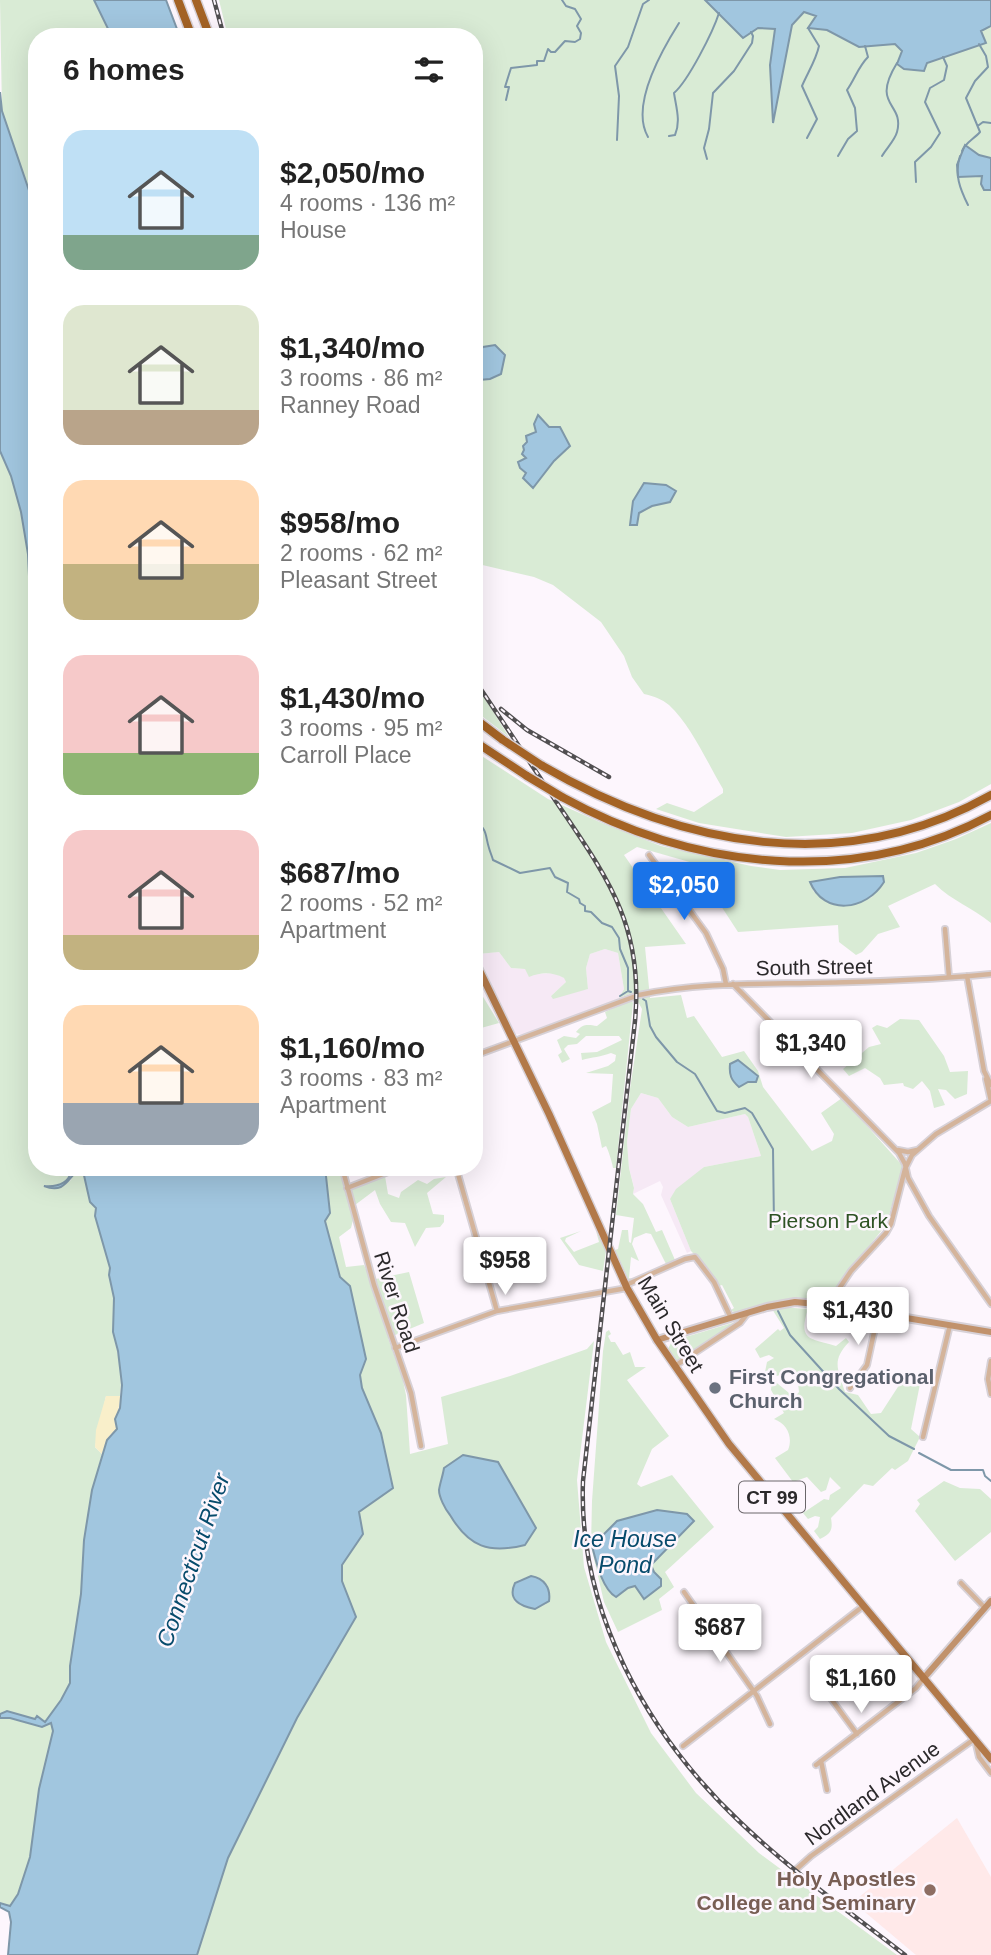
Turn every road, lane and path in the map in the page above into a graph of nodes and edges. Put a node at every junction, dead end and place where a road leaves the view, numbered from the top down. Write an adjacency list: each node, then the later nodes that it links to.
1 (178, 0): 3 (highway)
2 (196, 0): 4 (highway)
3 (189, 28)
4 (207, 28)
5 (483, 725): 7 (highway, bridge)
6 (483, 747): 8 (highway, bridge)
7 (991, 795)
8 (991, 815)
9 (649, 855): 15 (street)
10 (945, 929): 14 (street)
11 (991, 974): 12 (street, South Street)
12 (967, 976): 14 (street, South Street); 21 (street)
13 (483, 977): 19 (main road, Main Street / CT 99)
14 (949, 977): 17 (street, South Street)
15 (726, 984): 16 (street, South Street); 19 (street, South Street)
16 (733, 984): 17 (street, South Street); 18 (street)
17 (750, 984): 18 (street)
18 (749, 999): 24 (street)
19 (515, 1042): 20 (street, South Street); 31 (main road, Main Street / CT 99)
20 (483, 1053)
21 (984, 1071): 22 (street); 23 (street)
22 (991, 1084)
23 (991, 1101): 25 (street)
24 (893, 1146): 25 (street); 26 (street)
25 (917, 1149): 26 (street)
26 (905, 1169): 32 (street); 33 (street)
27 (344, 1176): 30 (street, River Road)
28 (378, 1176): 30 (street)
29 (459, 1176): 34 (street)
30 (347, 1188): 41 (street, River Road)
31 (626, 1287): 34 (street); 37 (street); 40 (main road, Main Street / CT 99)
32 (991, 1304)
33 (828, 1305): 35 (main road); 36 (main road)
34 (497, 1311): 41 (street)
35 (747, 1313): 37 (main road); 43 (street)
36 (878, 1313): 38 (main road); 44 (street)
37 (731, 1318): 40 (main road)
38 (950, 1325): 39 (main road); 46 (street)
39 (991, 1332)
40 (657, 1340): 43 (main road, Main Street / CT 99)
41 (395, 1348): 47 (street, River Road)
42 (991, 1361): 45 (street)
43 (674, 1366): 51 (main road, Main Street / CT 99)
44 (850, 1388)
45 (991, 1394)
46 (923, 1437)
47 (421, 1446)
48 (961, 1583): 52 (street)
49 (684, 1592): 54 (street)
50 (991, 1601): 52 (main road)
51 (862, 1607): 53 (main road, Main Street / CT 99); 54 (street)
52 (985, 1608): 53 (main road)
53 (923, 1679): 57 (street); 58 (main road, Main Street / CT 99)
54 (754, 1691): 56 (street); 59 (street)
55 (829, 1696): 57 (street)
56 (770, 1724)
57 (857, 1734): 62 (street)
58 (975, 1742): 60 (main road, Main Street / CT 99); 61 (street); 63 (street, Nordland Avenue)
59 (683, 1746)
60 (991, 1759)
61 (991, 1773)
62 (827, 1790)
63 (791, 1874)

